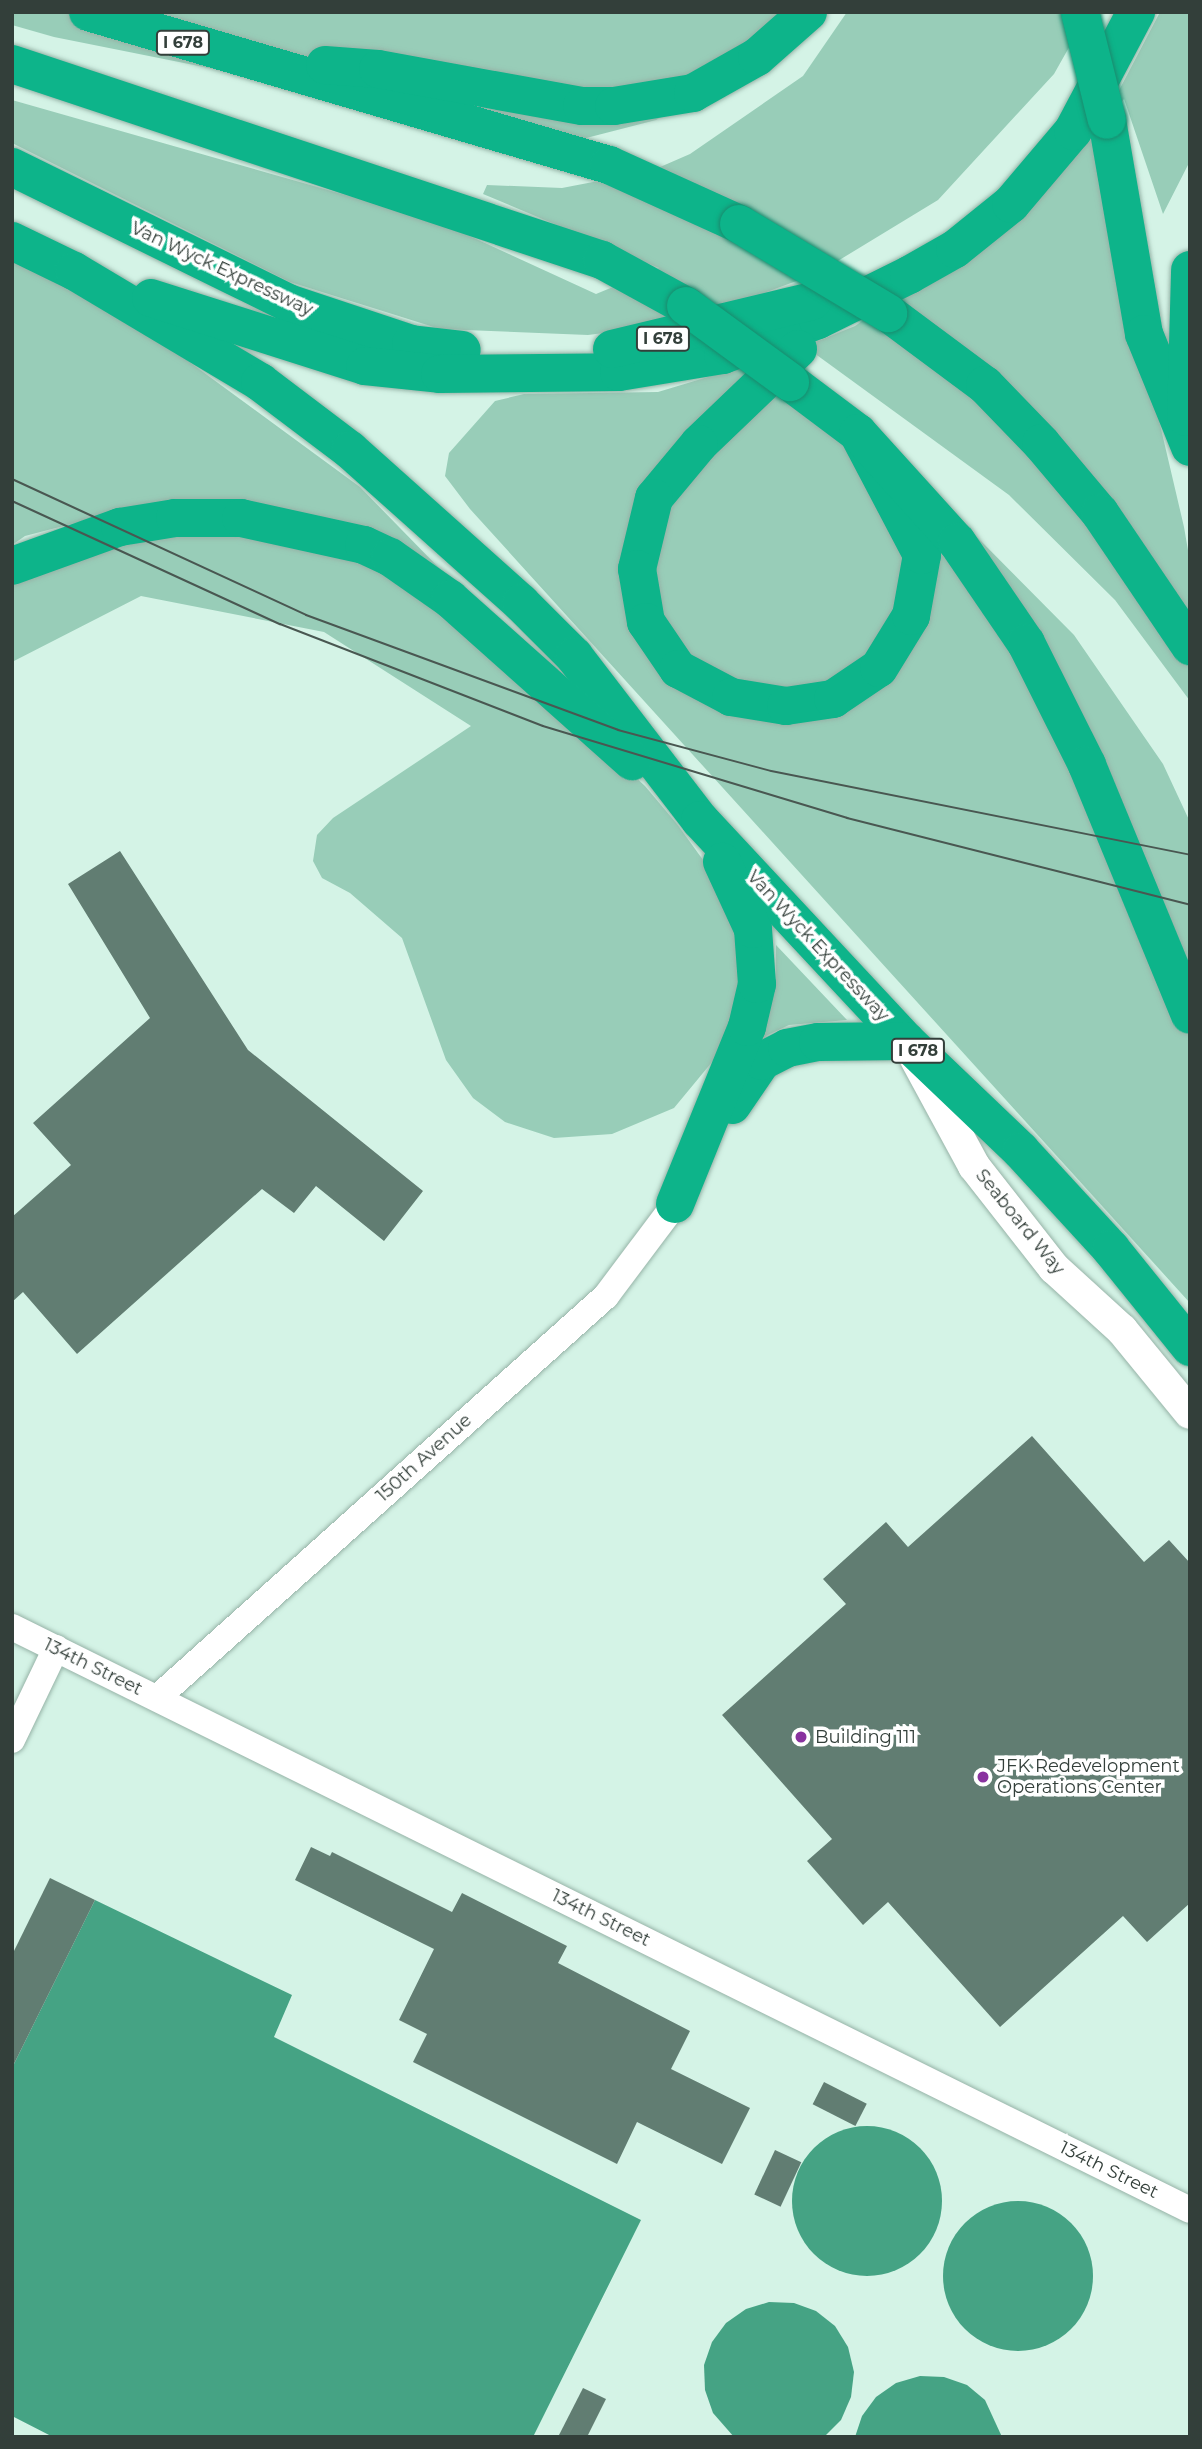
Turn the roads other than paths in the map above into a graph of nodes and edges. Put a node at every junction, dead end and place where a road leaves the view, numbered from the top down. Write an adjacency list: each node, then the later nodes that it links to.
1 (88, 12): 6 (highway, I 678)
2 (808, 12): 6 (highway)
3 (1080, 12): 14 (highway, bridge)
4 (1136, 12): 11 (highway)
5 (12, 64): 13 (highway, bridge)
6 (278, 70): 16 (highway, I 678, bridge)
7 (12, 167): 11 (highway, Van Wyck Expressway / I 678)
8 (12, 241): 10 (highway)
9 (1190, 270): 14 (highway)
10 (74, 271): 12 (highway); 17 (highway, Van Wyck Expressway / I 678)
11 (909, 275): 12 (highway)
12 (841, 308): 13 (highway)
13 (858, 433): 18 (highway)
14 (1188, 438)
15 (12, 566): 17 (highway)
16 (1190, 646)
17 (700, 820): 19 (highway, Van Wyck Expressway / I 678); 20 (highway)
18 (1190, 1015)
19 (906, 1041): 20 (highway); 21 (highway, Van Wyck Expressway / I 678); 22 (street, Seaboard Way)
20 (675, 1204): 25 (street, 150th Avenue)
21 (1190, 1347)
22 (1190, 1413)
23 (12, 1627): 24 (street, 134th Street)
24 (56, 1648): 25 (street, 134th Street); 26 (street)
25 (157, 1698): 27 (street, 134th Street)
26 (12, 1740)
27 (1190, 2210)

